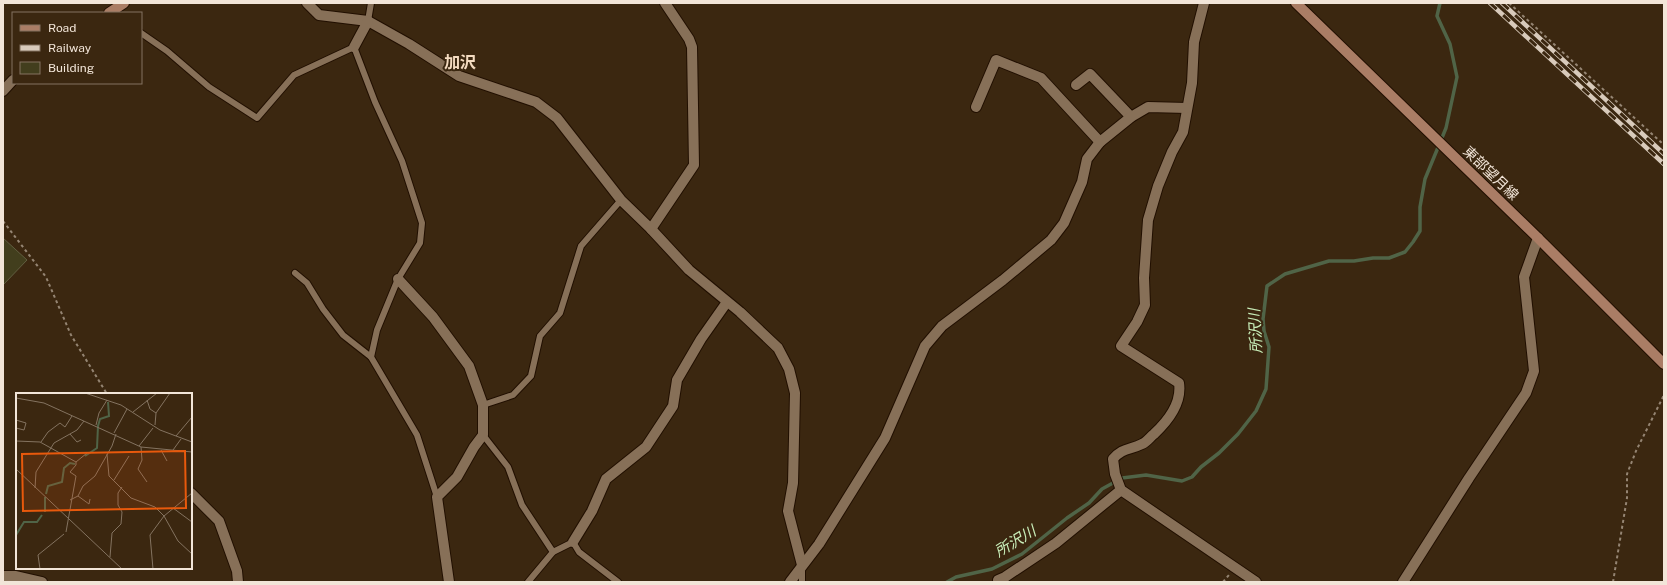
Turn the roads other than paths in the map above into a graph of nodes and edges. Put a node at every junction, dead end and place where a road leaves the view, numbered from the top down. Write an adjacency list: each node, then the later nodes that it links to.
1 (124, 3): 7 (main road)
2 (307, 3): 8 (street)
3 (370, 3): 8 (lane)
4 (665, 3): 19 (street)
5 (1204, 3): 15 (street)
6 (1296, 3): 20 (main road, 東部望月線)
7 (112, 12)
8 (368, 21): 10 (street); 18 (street)
9 (142, 34): 10 (lane)
10 (354, 47): 22 (lane)
11 (12, 81): 13 (street)
12 (1076, 85): 16 (street)
13 (3, 91)
14 (976, 107): 17 (street)
15 (1187, 108): 16 (street); 28 (street)
16 (1131, 117): 17 (street)
17 (1100, 142): 33 (street)
18 (621, 200): 19 (street); 26 (lane)
19 (651, 229): 23 (street)
20 (1538, 238): 25 (main road, 東部望月線); 44 (street)
21 (295, 273): 24 (lane)
22 (398, 279): 24 (lane); 26 (street)
23 (727, 302): 31 (street); 33 (street)
24 (371, 357): 30 (lane)
25 (1664, 364)
26 (483, 406): 27 (street)
27 (484, 434): 30 (street); 32 (lane)
28 (1121, 490): 35 (street); 43 (street)
29 (192, 494): 37 (street)
30 (437, 496): 38 (street)
31 (572, 542): 32 (lane); 40 (lane)
32 (553, 552): 39 (lane)
33 (802, 565): 41 (street); 42 (lane)
34 (3, 576): 36 (street)
35 (998, 581)
36 (42, 582)
37 (238, 582)
38 (449, 582)
39 (528, 582)
40 (618, 582)
41 (790, 582)
42 (802, 582)
43 (1256, 582)
44 (1403, 582)

